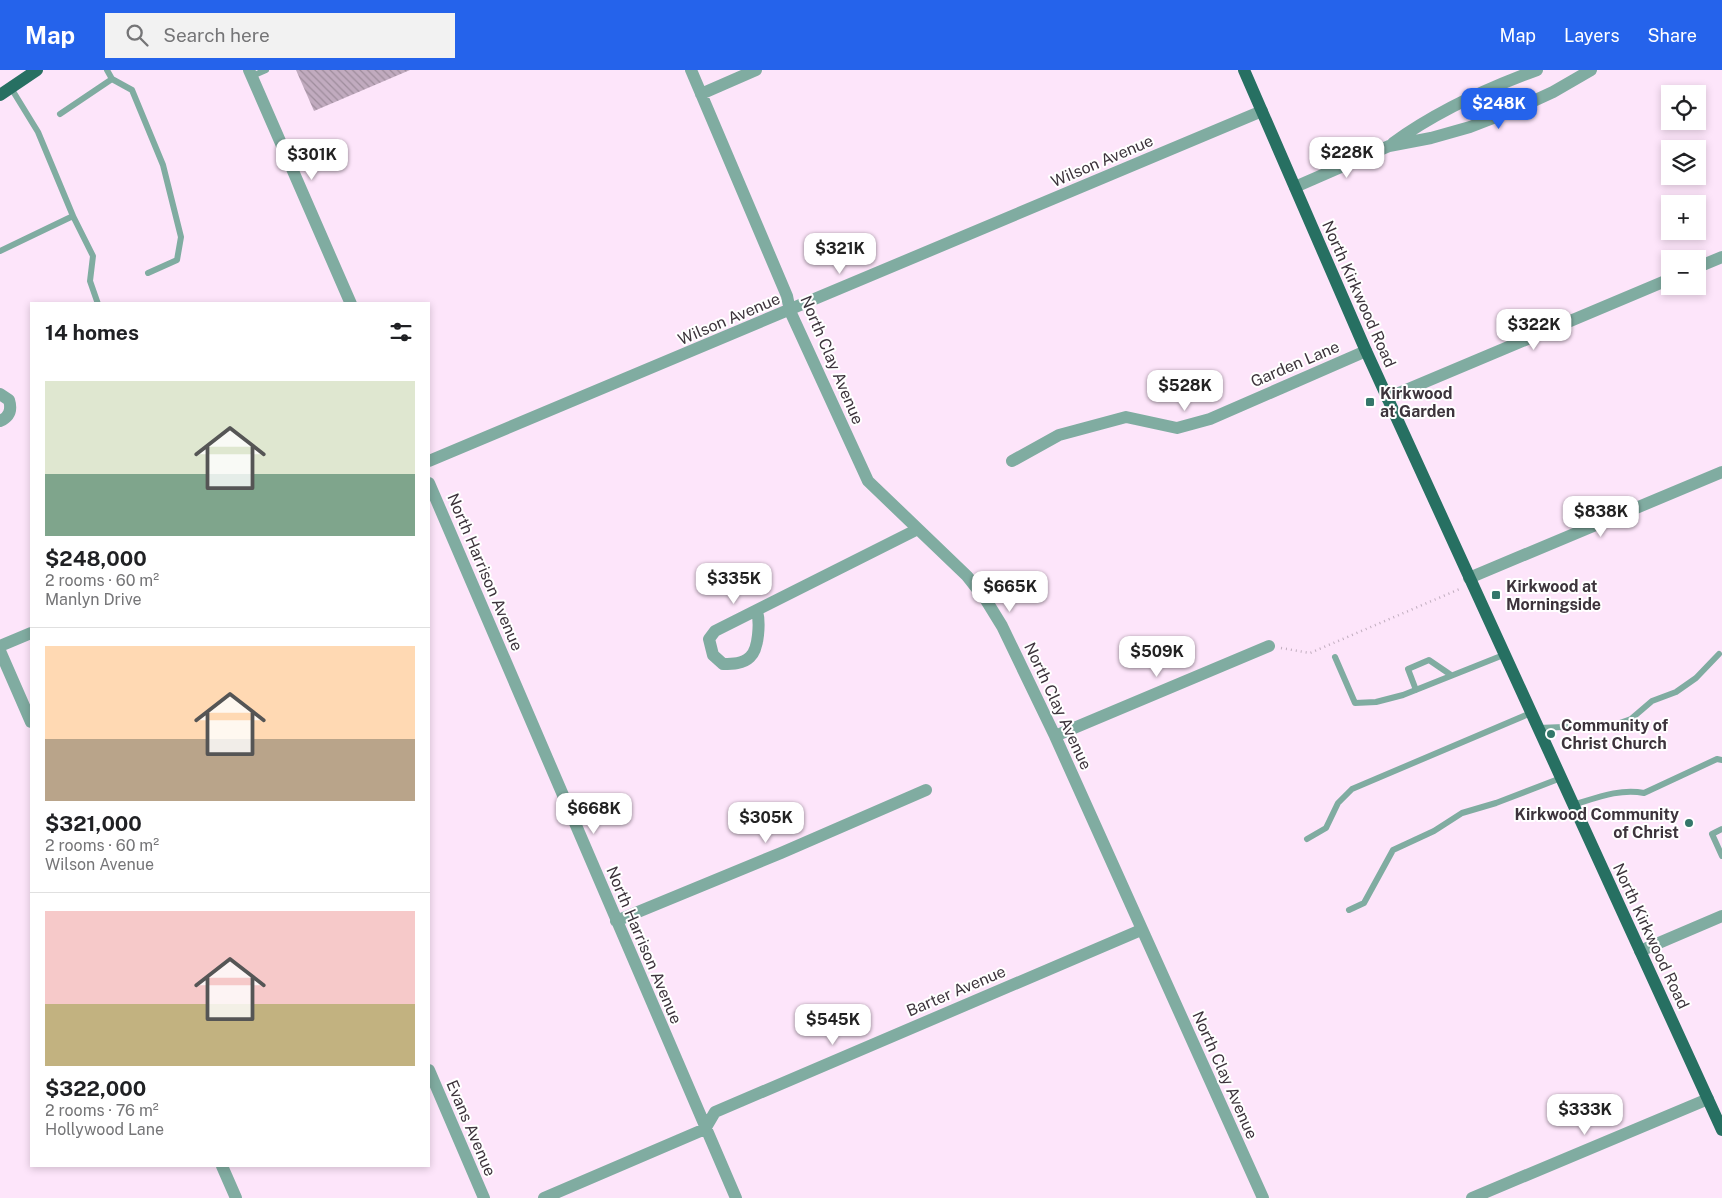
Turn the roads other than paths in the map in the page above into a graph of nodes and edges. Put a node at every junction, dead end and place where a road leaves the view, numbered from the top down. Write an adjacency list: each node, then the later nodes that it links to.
1 (37, 70): 11 (main road)
2 (107, 70): 10 (lane)
3 (266, 70): 9 (lane)
4 (691, 70): 12 (street, North Clay Avenue)
5 (756, 70): 12 (street)
6 (1244, 70): 14 (main road, North Kirkwood Road)
7 (1537, 70): 16 (street)
8 (1592, 70): 16 (street)
9 (250, 73): 25 (street)
10 (112, 79): 15 (lane); 22 (lane)
11 (11, 88): 13 (main road); 18 (lane)
12 (701, 94): 26 (street, North Clay Avenue)
13 (0, 95)
14 (1262, 111): 17 (main road, North Kirkwood Road); 26 (street, Wilson Avenue)
15 (60, 114)
16 (1389, 146): 17 (street)
17 (1294, 186): 27 (main road, North Kirkwood Road)
18 (73, 216): 19 (lane); 24 (lane)
19 (0, 251)
20 (1722, 257): 21 (street)
21 (1706, 264)
22 (148, 273)
23 (1661, 283): 29 (street)
24 (97, 302)
25 (350, 302)
26 (790, 311): 31 (street, Wilson Avenue); 35 (street, North Clay Avenue)
27 (1366, 351): 29 (main road, North Kirkwood Road); 32 (street, Garden Lane)
28 (0, 394): 30 (street)
29 (1387, 398): 36 (main road, North Kirkwood Road)
30 (0, 421)
31 (430, 461)
32 (1012, 461)
33 (1722, 472): 36 (street)
34 (430, 485): 60 (street, North Harrison Avenue)
35 (918, 529): 37 (street); 50 (street, North Clay Avenue)
36 (1471, 581): 42 (main road, North Kirkwood Road)
37 (757, 611): 37 (street)
38 (30, 633): 39 (street)
39 (0, 646)
40 (1269, 646): 50 (street)
41 (0, 651): 48 (street)
42 (1506, 654): 45 (lane); 47 (main road, North Kirkwood Road)
43 (1719, 654): 49 (lane)
44 (1335, 657): 46 (lane)
45 (1451, 675): 46 (lane); 46 (lane)
46 (1416, 690)
47 (1531, 713): 49 (main road, North Kirkwood Road); 56 (lane)
48 (30, 720)
49 (1538, 728): 52 (main road, North Kirkwood Road)
50 (1055, 736): 61 (street, North Clay Avenue)
51 (1722, 760): 54 (lane)
52 (1561, 778): 54 (main road, North Kirkwood Road); 58 (lane)
53 (926, 790): 60 (street)
54 (1573, 805): 62 (main road, North Kirkwood Road)
55 (1722, 829): 57 (lane)
56 (1307, 839)
57 (1722, 856)
58 (1349, 910)
59 (1722, 916): 62 (street)
60 (616, 921): 65 (street, North Harrison Avenue)
61 (1141, 930): 65 (street, Barter Avenue); 72 (street, North Clay Avenue)
62 (1640, 951): 64 (main road, North Kirkwood Road)
63 (430, 1072): 69 (street, Evans Avenue)
64 (1708, 1099): 66 (main road, North Kirkwood Road); 73 (street)
65 (705, 1129): 70 (street, Barter Avenue); 71 (street, North Harrison Avenue)
66 (1722, 1130)
67 (222, 1167): 68 (street)
68 (236, 1198)
69 (484, 1198)
70 (544, 1198)
71 (736, 1198)
72 (1264, 1198)
73 (1472, 1198)

